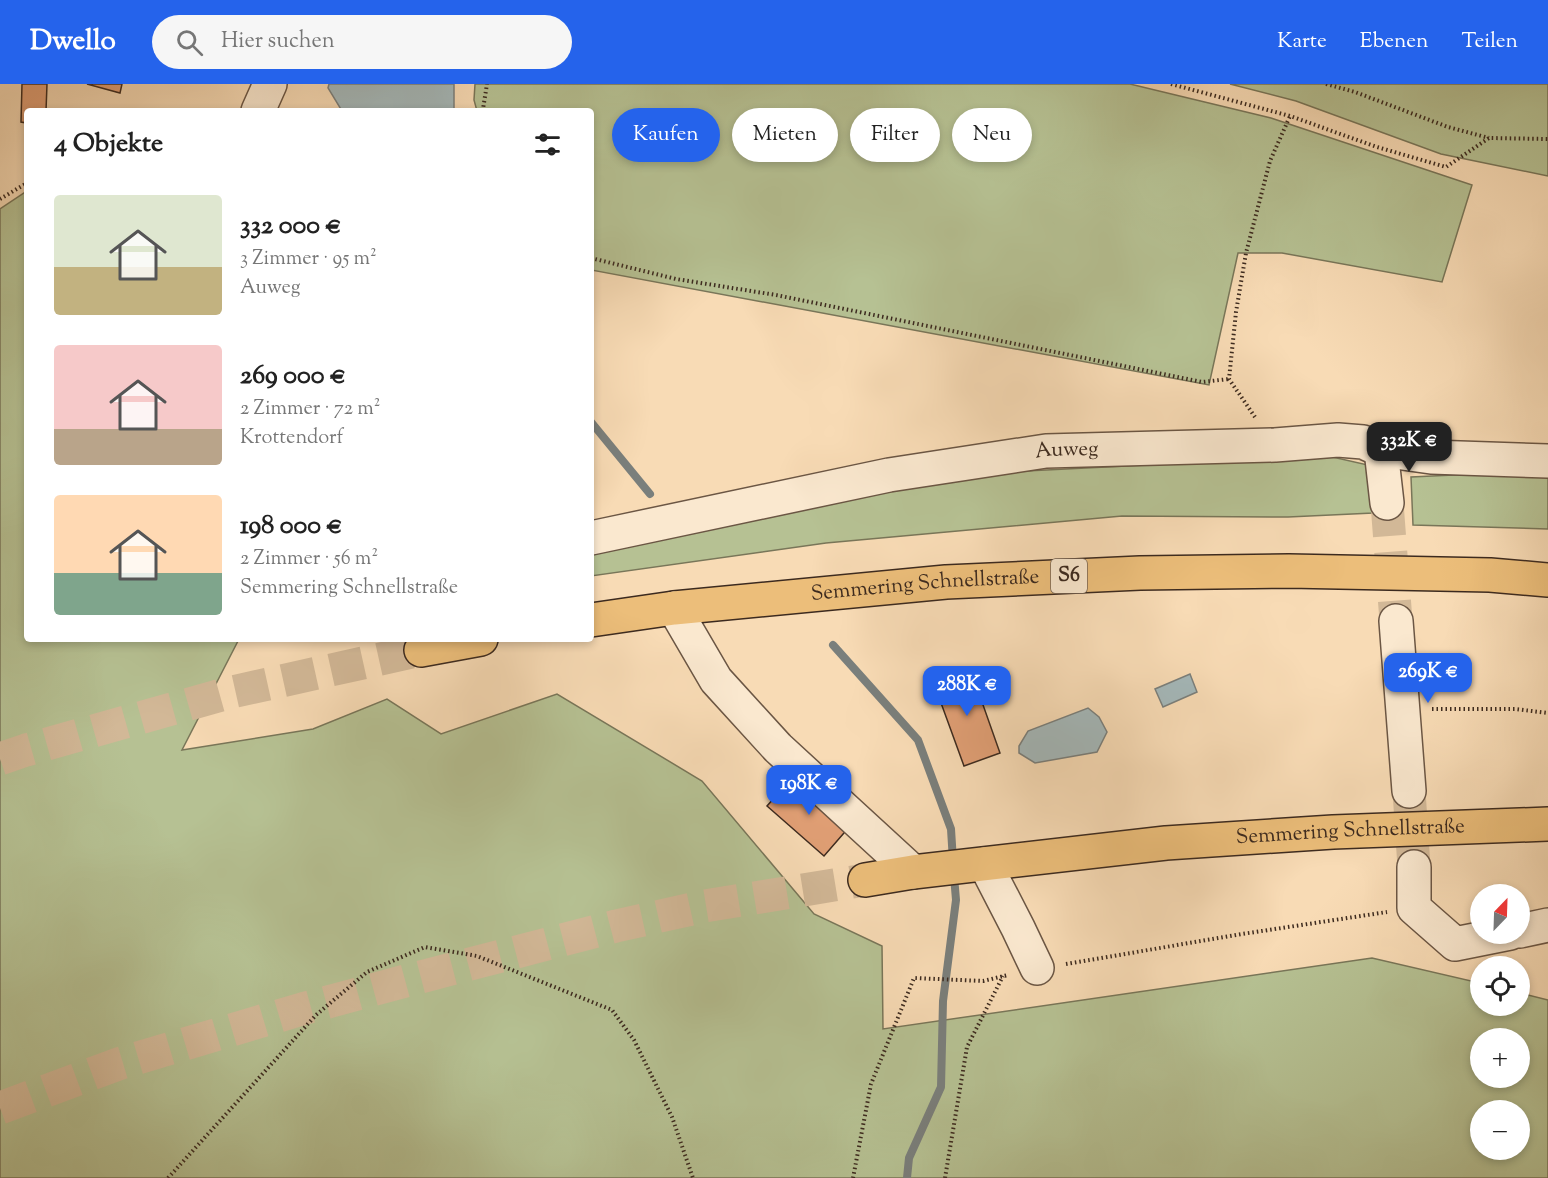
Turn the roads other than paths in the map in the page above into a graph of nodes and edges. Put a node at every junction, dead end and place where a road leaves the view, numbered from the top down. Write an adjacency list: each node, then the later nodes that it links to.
1 (270, 84): 2 (street)
2 (259, 108)
3 (1381, 450): 4 (street, Auweg); 5 (street); 6 (street, Auweg)
4 (1548, 461)
5 (1387, 503)
6 (594, 537)
7 (1548, 580): 8 (highway, Semmering Schnellstraße / S6)
8 (674, 608): 9 (highway, Semmering Schnellstraße / S6); 17 (street)
9 (594, 620)
10 (1396, 621): 13 (street)
11 (465, 642): 12 (highway)
12 (421, 650)
13 (1409, 791)
14 (1548, 824): 15 (highway, Semmering Schnellstraße)
15 (985, 864): 17 (highway, Semmering Schnellstraße); 22 (street)
16 (1414, 867): 21 (street)
17 (913, 872): 18 (highway, Semmering Schnellstraße)
18 (865, 880)
19 (1548, 925): 20 (street)
20 (1530, 929)
21 (1470, 942)
22 (1037, 968)

